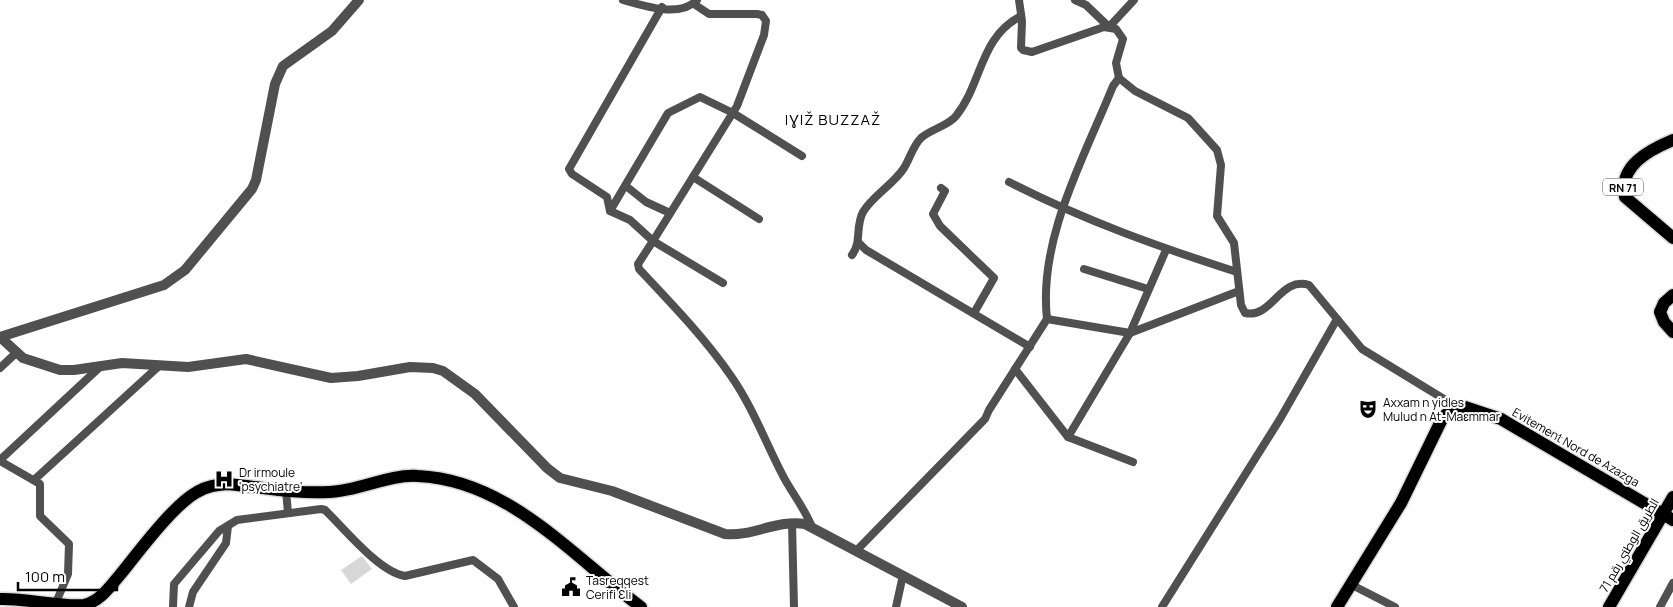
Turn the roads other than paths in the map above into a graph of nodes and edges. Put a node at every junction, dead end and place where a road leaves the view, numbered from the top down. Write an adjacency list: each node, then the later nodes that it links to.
1 (359, 0): 39 (street)
2 (623, 0): 6 (street)
3 (1019, 0): 9 (street)
4 (1075, 0): 10 (street)
5 (1134, 0): 10 (street)
6 (636, 2): 8 (street)
7 (696, 2): 8 (street); 12 (street)
8 (662, 7): 20 (street)
9 (1021, 16): 10 (street); 25 (street)
10 (1109, 27): 11 (street)
11 (1119, 78): 19 (street); 29 (street)
12 (733, 113): 14 (street); 15 (street); 17 (street)
13 (1673, 140): 23 (main road, RN 71)
14 (802, 156)
15 (694, 178): 21 (street); 22 (street)
16 (1009, 182): 19 (street)
17 (626, 186): 20 (street); 21 (street)
18 (941, 188): 34 (street)
19 (1062, 210): 26 (street); 35 (street)
20 (610, 212): 24 (street)
21 (670, 213): 24 (street)
22 (759, 219)
23 (1673, 238)
24 (653, 241): 30 (street); 57 (street)
25 (859, 243): 27 (street); 34 (street)
26 (1166, 250): 29 (street); 31 (street)
27 (852, 255)
28 (1084, 269): 31 (street)
29 (1237, 272): 32 (street)
30 (723, 283)
31 (1148, 289): 38 (street)
32 (1239, 291): 36 (street); 38 (street)
33 (1673, 295): 37 (main road)
34 (974, 312): 40 (street)
35 (1047, 318): 38 (street); 40 (street)
36 (1337, 319): 46 (street); 72 (street)
37 (1673, 332)
38 (1130, 333): 47 (street)
39 (0, 337): 41 (street)
40 (1030, 346): 45 (street)
41 (16, 354): 42 (street); 44 (street)
42 (102, 365): 43 (street); 49 (street)
43 (160, 365): 50 (street); 55 (street)
44 (0, 368)
45 (1015, 369): 47 (street); 58 (street)
46 (1458, 407): 54 (main road, Evitement Nord de Azazga); 61 (main road)
47 (1068, 438): 48 (street)
48 (1133, 462)
49 (1, 463): 50 (street)
50 (34, 480): 63 (street)
51 (286, 490): 53 (street); 64 (main road); 68 (main road)
52 (1673, 497): 54 (main road, الطريق الوطني رقم 71)
53 (288, 513): 56 (street); 67 (street)
54 (1668, 517): 75 (main road, الطريق الوطني رقم 71)
55 (792, 523): 57 (street); 69 (street)
56 (228, 526): 65 (street); 66 (street)
57 (812, 526): 58 (street)
58 (856, 551): 59 (street)
59 (903, 575): 70 (street); 71 (street)
60 (1673, 583): 76 (street)
61 (1350, 584): 73 (main road); 74 (street)
62 (0, 599): 63 (main road)
63 (55, 605): 64 (main road)
64 (89, 605)
65 (173, 607)
66 (189, 607)
67 (514, 607)
68 (641, 607)
69 (794, 607)
70 (896, 607)
71 (962, 607)
72 (1162, 607)
73 (1337, 607)
74 (1395, 607)
75 (1609, 607)
76 (1660, 607)

